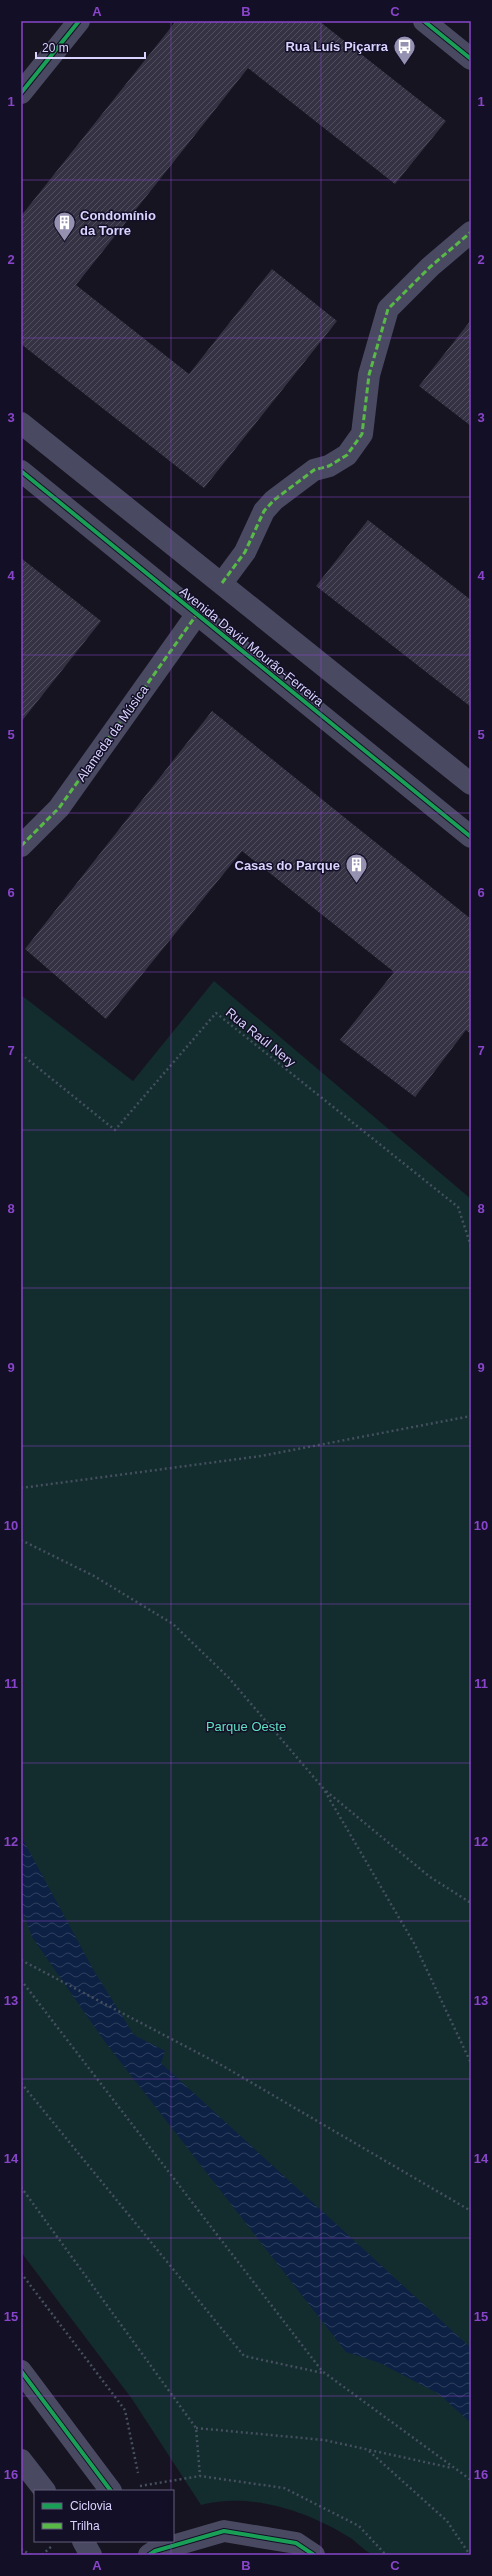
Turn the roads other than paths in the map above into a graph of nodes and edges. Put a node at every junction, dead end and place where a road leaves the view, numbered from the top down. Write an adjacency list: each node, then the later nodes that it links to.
1 (79, 21): 4 (street)
2 (424, 21): 3 (street)
3 (471, 59)
4 (21, 93)
5 (471, 232): 8 (street)
6 (21, 423): 8 (street)
7 (21, 471): 9 (street, Avenida David Mourão-Ferreira)
8 (222, 583): 10 (street)
9 (197, 614): 11 (street, Avenida David Mourão-Ferreira); 12 (street, Alameda da Música)
10 (471, 784)
11 (471, 837)
12 (21, 846)
13 (21, 2371): 16 (street)
14 (21, 2460): 15 (street)
15 (44, 2490)
16 (110, 2490)
17 (84, 2542): 19 (street)
18 (150, 2549): 20 (street)
19 (91, 2555)
20 (314, 2555)

